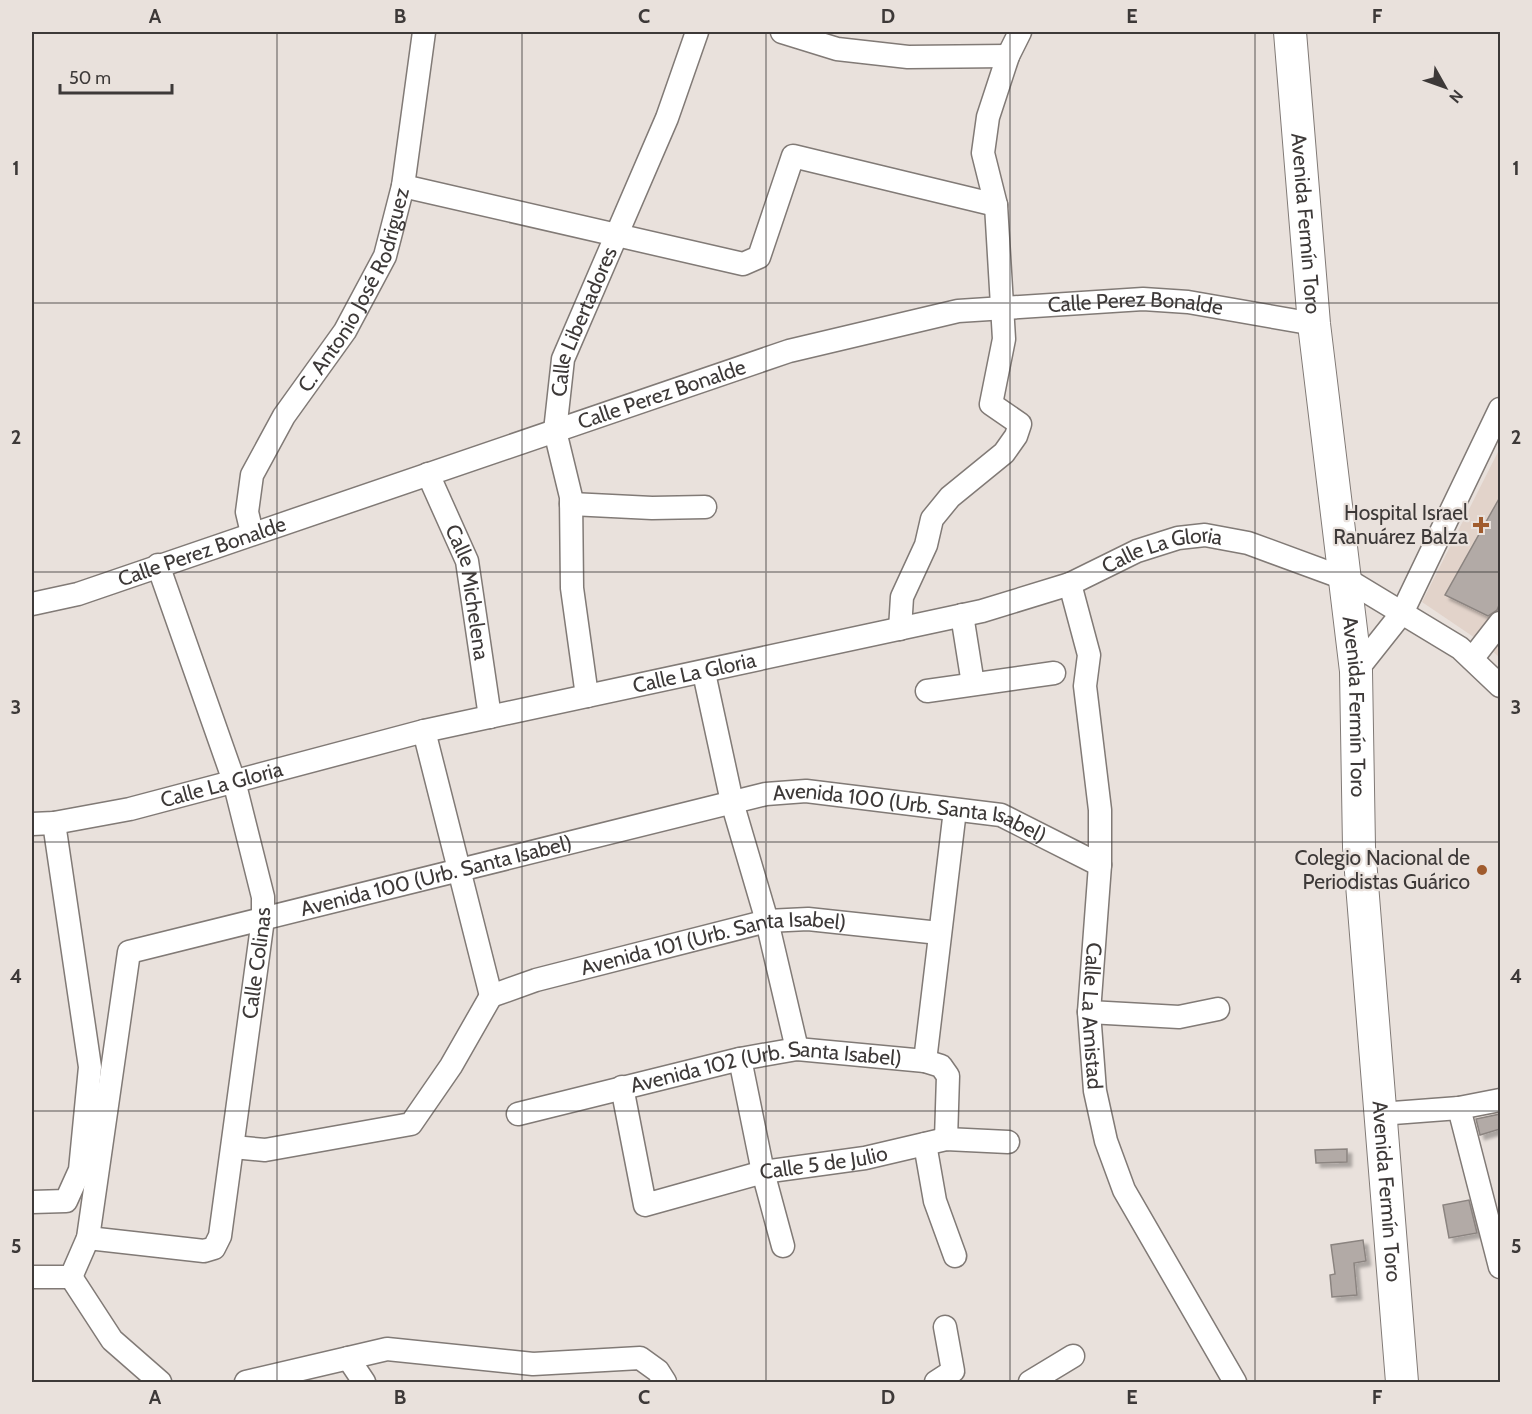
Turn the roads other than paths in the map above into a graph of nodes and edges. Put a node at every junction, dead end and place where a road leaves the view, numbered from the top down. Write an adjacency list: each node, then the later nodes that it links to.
1 (424, 32): 7 (street, C. Antonio José Rodriguez)
2 (697, 32): 9 (street, Calle Libertadores)
3 (782, 32): 6 (street)
4 (1020, 32): 6 (street)
5 (1290, 32): 11 (highway, Avenida Fermín Toro)
6 (1008, 56): 8 (street)
7 (404, 186): 9 (street); 17 (street, C. Antonio José Rodriguez)
8 (996, 205): 9 (street); 10 (street)
9 (615, 235): 13 (street, Calle Libertadores)
10 (1001, 306): 11 (street, Calle Perez Bonalde); 13 (street, Calle Perez Bonalde); 25 (street)
11 (1314, 324): 19 (highway, Avenida Fermín Toro)
12 (1500, 409): 22 (street)
13 (555, 431): 14 (street, Calle Perez Bonalde); 15 (street, Calle Libertadores)
14 (428, 474): 17 (street, Calle Perez Bonalde); 34 (street, Calle Michelena)
15 (571, 504): 16 (street); 33 (street, Calle Libertadores)
16 (705, 507)
17 (252, 533): 18 (street, Calle Perez Bonalde)
18 (158, 565): 21 (street, Calle Perez Bonalde); 36 (street, Calle Colinas)
19 (1346, 579): 20 (street, Calle La Gloria); 22 (street, Calle La Gloria); 27 (highway, Avenida Fermín Toro)
20 (1070, 584): 23 (street, Calle La Gloria); 40 (street, Calle La Amistad)
21 (32, 604)
22 (1402, 613): 26 (street, Calle La Gloria); 27 (street)
23 (962, 615): 25 (street, Calle La Gloria); 30 (street)
24 (1500, 623): 26 (street)
25 (900, 629): 28 (street, Calle La Gloria)
26 (1472, 659): 31 (street, Calle La Gloria)
27 (1356, 671): 55 (highway, Avenida Fermín Toro)
28 (704, 673): 33 (street, Calle La Gloria); 37 (street)
29 (1054, 673): 30 (street)
30 (973, 684): 32 (street)
31 (1500, 686)
32 (927, 691)
33 (587, 696): 34 (street, Calle La Gloria)
34 (490, 717): 35 (street, Calle La Gloria)
35 (424, 731): 36 (street, Calle La Gloria); 41 (street)
36 (234, 781): 39 (street, Calle La Gloria); 42 (street, Calle Colinas)
37 (732, 802): 38 (street, Avenida 100 (Urb. Santa Isabel)); 41 (street, Avenida 100 (Urb. Santa Isabel)); 43 (street)
38 (955, 810): 40 (street, Avenida 100 (Urb. Santa Isabel)); 44 (street)
39 (43, 823): 60 (street)
40 (1100, 866): 47 (street, Calle La Amistad)
41 (460, 870): 42 (street, Avenida 100 (Urb. Santa Isabel)); 45 (street)
42 (263, 919): 58 (street, Calle Colinas); 61 (street, Avenida 100 (Urb. Santa Isabel))
43 (767, 921): 44 (street, Avenida 101 (Urb. Santa Isabel)); 45 (street, Avenida 101 (Urb. Santa Isabel)); 48 (street)
44 (939, 933): 50 (street)
45 (491, 996): 58 (street)
46 (1218, 1009): 47 (street)
47 (1089, 1012): 77 (street, Calle La Amistad)
48 (797, 1049): 49 (street, Avenida 102 (Urb. Santa Isabel)); 50 (street, Avenida 102 (Urb. Santa Isabel))
49 (740, 1059): 51 (street, Avenida 102 (Urb. Santa Isabel)); 59 (street)
50 (925, 1061): 56 (street, Avenida 102 (Urb. Santa Isabel))
51 (622, 1087): 54 (street, Avenida 102 (Urb. Santa Isabel)); 59 (street, Calle 5 de Julio)
52 (1500, 1100): 53 (street)
53 (1459, 1108): 55 (street); 64 (street)
54 (518, 1114)
55 (1380, 1114): 78 (highway, Avenida Fermín Toro)
56 (935, 1141): 57 (street, Calle 5 de Julio); 59 (street, Calle 5 de Julio); 63 (street, Avenida 102 (Urb. Santa Isabel))
57 (1008, 1142)
58 (233, 1147): 61 (street, Calle Colinas)
59 (763, 1172): 62 (street)
60 (32, 1202)
61 (88, 1238): 66 (street, Avenida 100 (Urb. Santa Isabel))
62 (783, 1246)
63 (955, 1256)
64 (1500, 1267)
65 (32, 1277): 66 (street)
66 (71, 1277): 70 (street)
67 (945, 1327): 75 (street)
68 (1072, 1356): 76 (street)
69 (348, 1358): 72 (street); 73 (street); 74 (street)
70 (132, 1373): 71 (street)
71 (160, 1383)
72 (246, 1383)
73 (364, 1383)
74 (665, 1383)
75 (936, 1383)
76 (1030, 1383)
77 (1235, 1383)
78 (1402, 1383)

